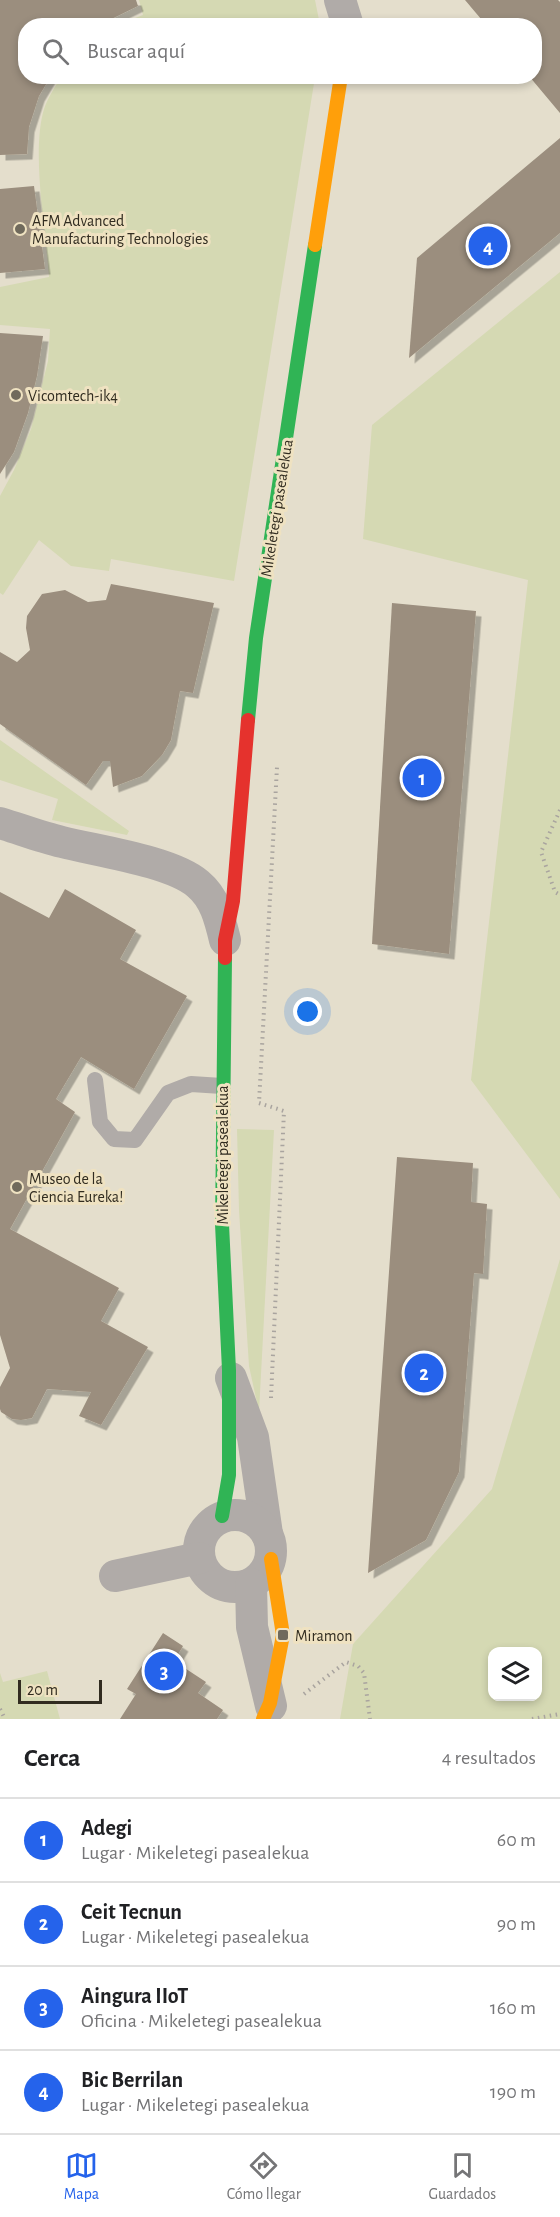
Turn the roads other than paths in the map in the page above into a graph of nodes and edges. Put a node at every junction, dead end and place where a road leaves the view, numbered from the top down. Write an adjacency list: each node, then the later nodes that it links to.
1 (340, 0): 3 (street)
2 (353, 0): 4 (street)
3 (346, 18)
4 (350, 18)
5 (340, 84): 7 (street, Mikeletegi pasealekua)
6 (0, 823): 7 (street, Mikeletegi pasealekua)
7 (225, 940): 9 (street, Mikeletegi pasealekua)
8 (95, 1080): 9 (lane)
9 (222, 1086): 10 (street, Mikeletegi pasealekua)
10 (229, 1370): 11 (street, Mikeletegi pasealekua); 12 (street, Mikeletegi pasealekua)
11 (222, 1516): 12 (street); 13 (street)
12 (269, 1546): 15 (street); 16 (street, Mikeletegi pasealekua)
13 (198, 1558): 14 (street); 15 (street)
14 (115, 1576)
15 (237, 1585): 16 (street, Mikeletegi pasealekua)
16 (269, 1714)

